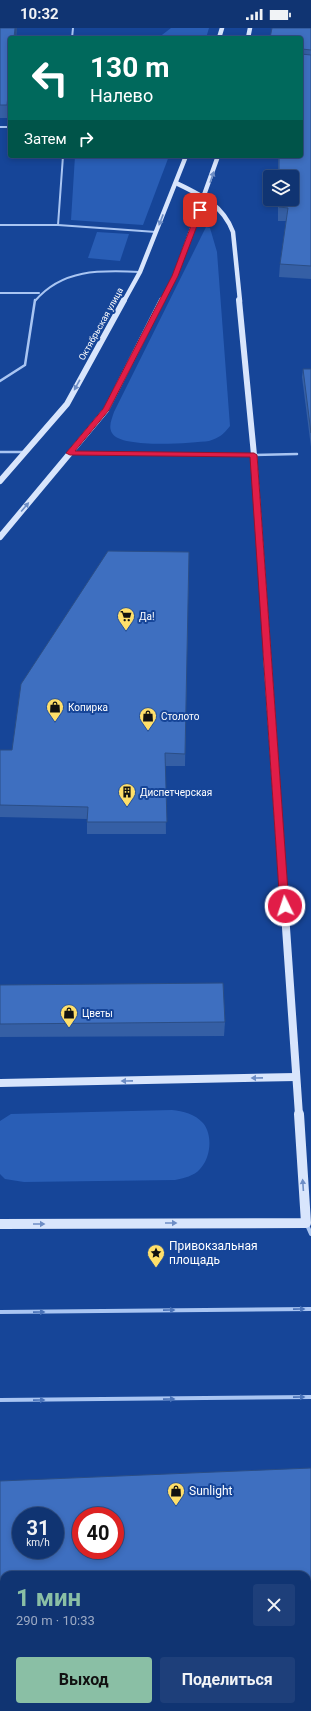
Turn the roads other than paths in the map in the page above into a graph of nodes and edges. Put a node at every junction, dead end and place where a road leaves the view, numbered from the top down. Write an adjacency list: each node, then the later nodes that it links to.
1 (63, 158): 7 (lane)
2 (185, 158): 4 (street, Октябрьская улица)
3 (217, 158): 5 (street, one-way to 3)
4 (176, 183): 5 (street); 8 (street, Октябрьская улица, one-way to 8)
5 (205, 197): 15 (street); 17 (street)
6 (0, 225): 7 (lane)
7 (58, 225): 8 (lane)
8 (157, 232): 9 (street, Октябрьская улица)
9 (140, 272): 11 (lane); 14 (street, Октябрьская улица, one-way to 14)
10 (0, 293): 11 (lane)
11 (39, 293): 12 (lane)
12 (0, 381)
13 (0, 452): 14 (lane)
14 (25, 452): 18 (street, Октябрьская улица)
15 (70, 453): 17 (street); 19 (street, one-way to 15)
16 (297, 454): 17 (lane)
17 (254, 455): 20 (street)
18 (0, 481)
19 (0, 537)
20 (296, 1077): 21 (street, one-way to 21); 22 (street, one-way to 20)
21 (0, 1083)
22 (306, 1223): 23 (street, one-way to 22); 24 (lane)
23 (0, 1224)
24 (311, 1234)
25 (311, 1309): 26 (lane, one-way to 25)
26 (0, 1312)
27 (311, 1397): 28 (lane, one-way to 27)
28 (0, 1400)

